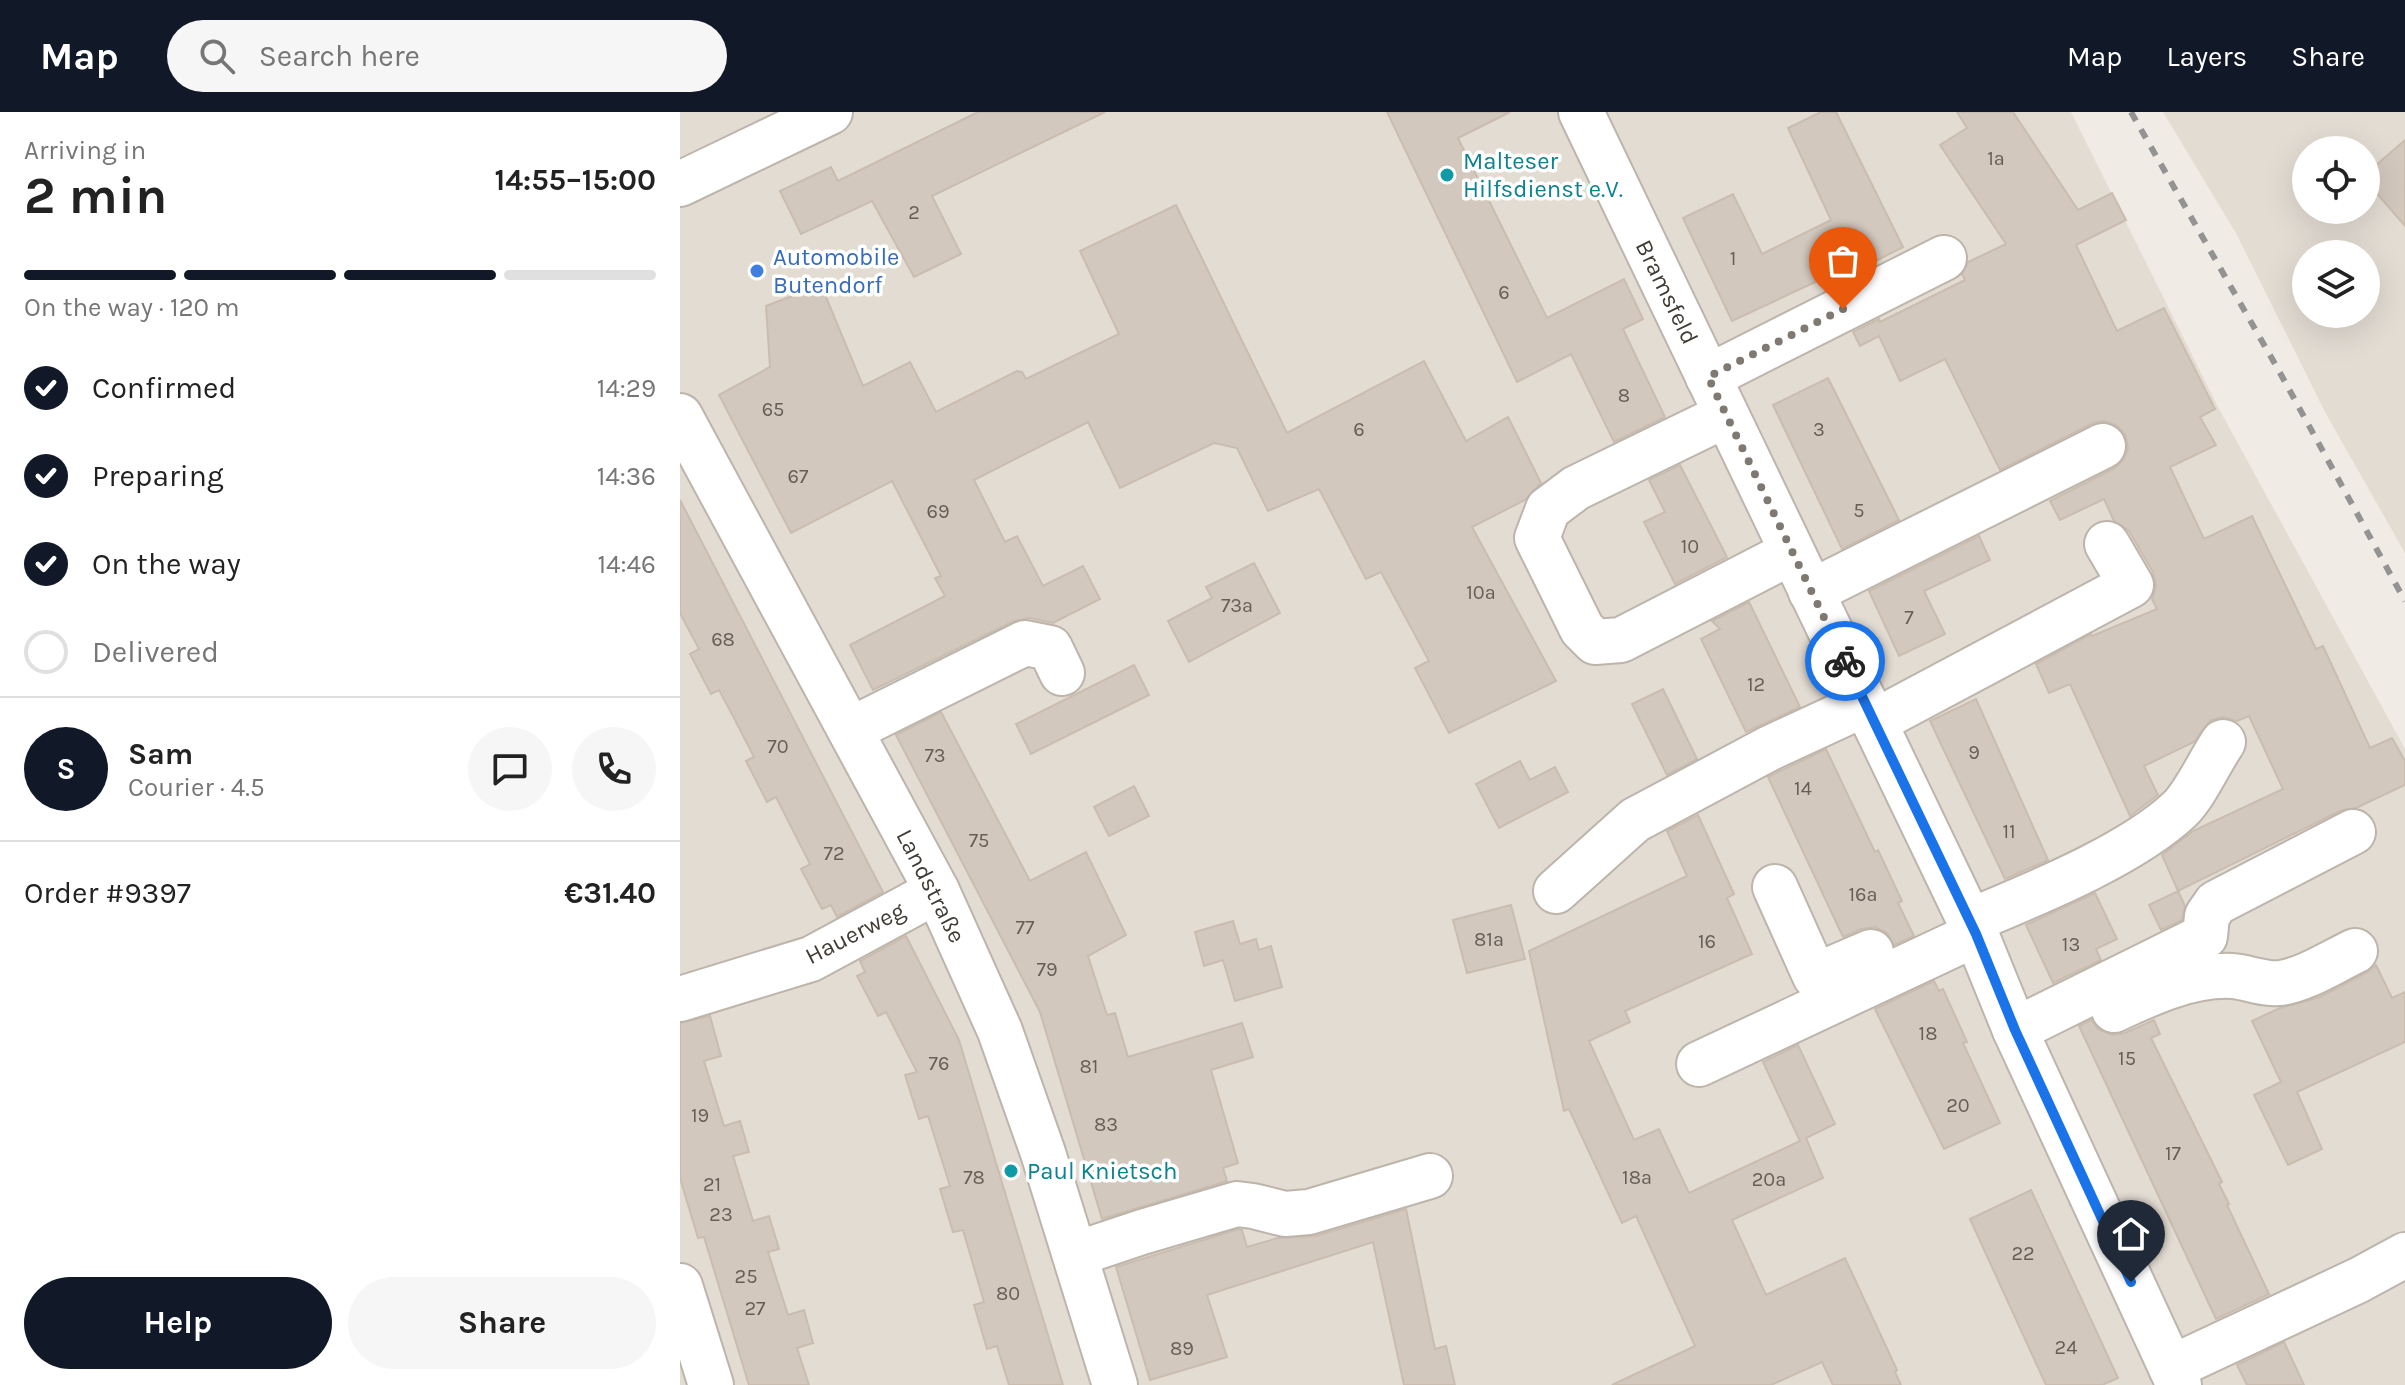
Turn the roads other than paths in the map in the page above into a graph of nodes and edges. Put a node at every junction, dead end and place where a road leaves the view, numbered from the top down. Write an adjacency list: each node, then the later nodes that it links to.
1 (830, 112): 3 (street)
2 (1581, 112): 5 (street, Bramsfeld)
3 (680, 184)
4 (1944, 258): 5 (street)
5 (1717, 396): 9 (street, Bramsfeld); 9 (street)
6 (680, 416): 13 (street, Landstraße)
7 (2103, 446): 10 (street)
8 (2107, 544): 12 (street)
9 (1792, 552): 10 (street, Bramsfeld)
10 (1811, 592): 12 (street, Bramsfeld)
11 (1062, 673): 13 (street)
12 (1870, 713): 18 (street); 19 (street, Bramsfeld)
13 (850, 730): 17 (street, Landstraße)
14 (2223, 742): 19 (street)
15 (2353, 832): 22 (street)
16 (1775, 887): 19 (street)
17 (937, 891): 21 (street, Hauerweg); 25 (street, Landstraße)
18 (1556, 891)
19 (1970, 921): 22 (street, Bramsfeld); 23 (street)
20 (2355, 951): 22 (street)
21 (680, 999)
22 (2020, 1042): 28 (street, Bramsfeld)
23 (1699, 1064)
24 (1430, 1176): 25 (street)
25 (1076, 1254): 30 (street, Landstraße)
26 (2405, 1255): 28 (street)
27 (680, 1286): 29 (street)
28 (2175, 1376)
29 (711, 1385)
30 (1115, 1385)

